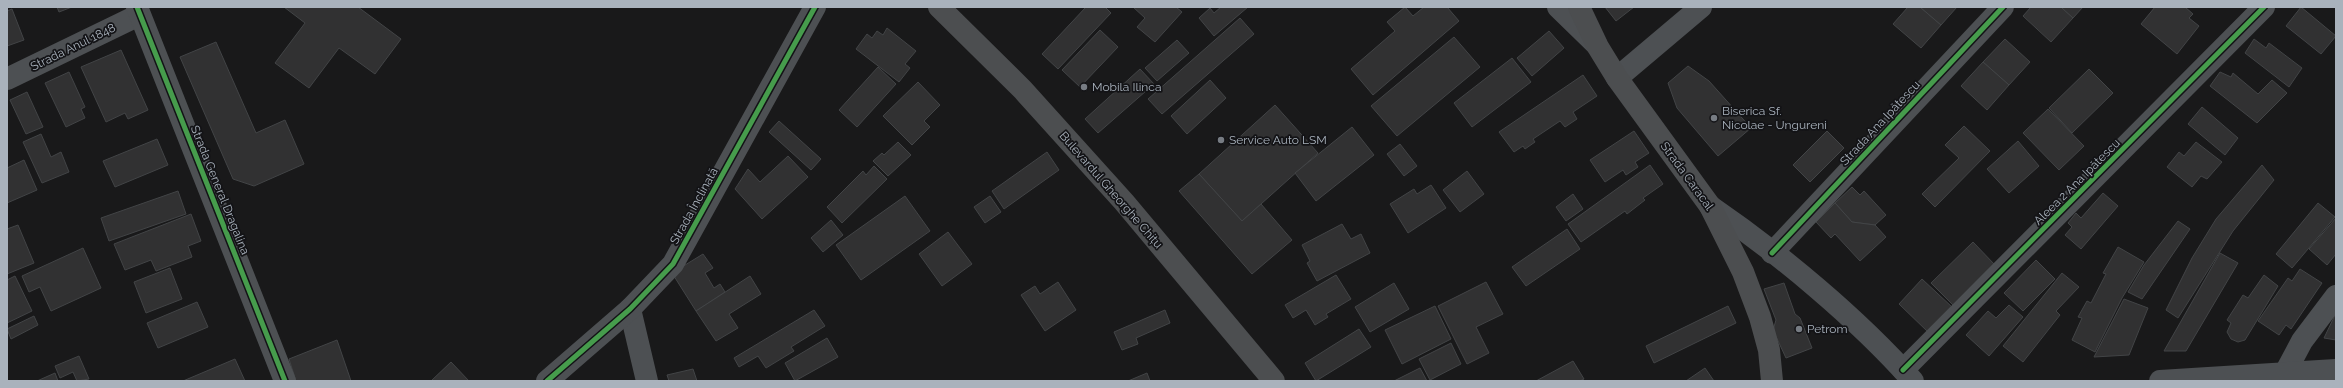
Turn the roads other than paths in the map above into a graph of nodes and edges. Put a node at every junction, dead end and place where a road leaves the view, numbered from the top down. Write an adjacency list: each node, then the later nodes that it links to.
1 (815, 7): 15 (street, Strada Înclinată)
2 (939, 7): 22 (main road, Bulevardul Gheorghe Chițu)
3 (1558, 7): 9 (street)
4 (1579, 7): 9 (main road, Strada Caracal)
5 (1701, 7): 10 (street)
6 (2003, 7): 13 (street, Strada Ana Ipătescu)
7 (2264, 7): 18 (street, Aleea 2 Ana Ipătescu)
8 (138, 11): 11 (street, Strada Anul 1848); 19 (street, Strada General Dragalina)
9 (1598, 47): 10 (main road, Strada Caracal)
10 (1617, 78): 12 (main road, Strada Caracal)
11 (7, 79)
12 (1710, 206): 13 (street); 23 (main road, Strada Caracal)
13 (1772, 252): 18 (street)
14 (2336, 296): 17 (street)
15 (630, 309): 20 (street, Strada Înclinată); 21 (street)
16 (2336, 370): 17 (street)
17 (2285, 373): 24 (street)
18 (1908, 375)
19 (285, 381)
20 (547, 381)
21 (647, 381)
22 (1274, 381)
23 (1772, 381)
24 (2160, 381)

